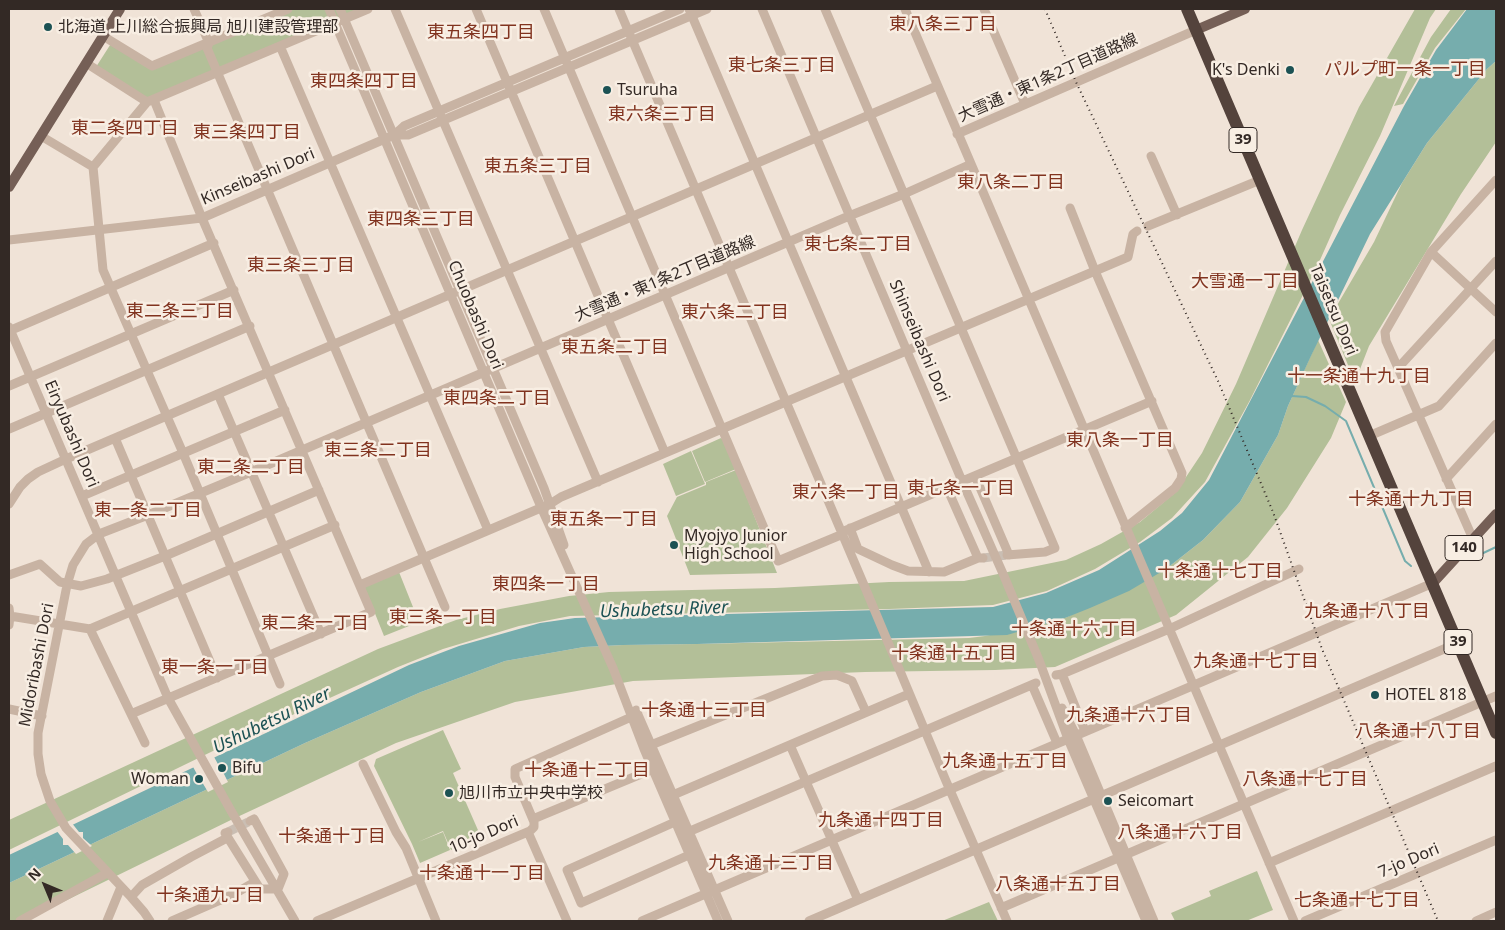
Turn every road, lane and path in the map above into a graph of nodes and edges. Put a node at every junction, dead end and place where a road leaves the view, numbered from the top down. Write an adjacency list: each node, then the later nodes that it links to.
1 (120, 9): 25 (main road)
2 (194, 9): 27 (street)
3 (288, 9): 20 (street)
4 (328, 9): 22 (street, Chuobashi Dori)
5 (340, 9): 21 (street, Chuobashi Dori)
6 (368, 9): 21 (street)
7 (395, 9): 38 (street)
8 (476, 9): 33 (street)
9 (544, 9): 29 (street)
10 (619, 9): 24 (street)
11 (680, 9): 24 (street, Kinseibashi Dori)
12 (707, 9): 19 (street, Kinseibashi Dori)
13 (762, 9): 44 (street, Shinseibashi Dori)
14 (825, 9): 39 (street)
15 (904, 9): 34 (street)
16 (984, 9): 37 (street)
17 (1187, 9): 23 (highway, Taisetsu Dori / 39)
18 (1245, 9): 23 (main road)
19 (690, 12): 26 (street, Kinseibashi Dori); 48 (street)
20 (267, 13): 27 (street)
21 (344, 19): 22 (street); 43 (street, Chuobashi Dori)
22 (335, 23): 28 (street); 45 (street, Chuobashi Dori)
23 (1196, 30): 37 (street, 大雪通・東1条2丁目道路線); 51 (highway, Taisetsu Dori / 39)
24 (628, 31): 26 (street); 29 (street, Kinseibashi Dori)
25 (103, 36): 27 (street); 30 (main road)
26 (632, 40): 31 (street, Kinseibashi Dori); 55 (street)
27 (208, 43): 32 (street)
28 (280, 46): 32 (street); 47 (street)
29 (565, 58): 31 (street); 33 (street, Kinseibashi Dori)
30 (86, 63): 36 (street); 42 (main road)
31 (569, 67): 35 (street, Kinseibashi Dori); 59 (street)
32 (218, 73): 36 (street); 54 (street)
33 (507, 82): 35 (street); 38 (street, Kinseibashi Dori)
34 (937, 86): 39 (street); 41 (street)
35 (511, 92): 40 (street, Kinseibashi Dori); 66 (street)
36 (150, 101): 50 (street); 61 (street)
37 (1025, 104): 41 (street, 大雪通・東1条2丁目道路線)
38 (439, 111): 40 (street); 43 (street, Kinseibashi Dori)
39 (870, 114): 44 (street); 56 (street)
40 (443, 121): 43 (street, Kinseibashi Dori); 72 (street)
41 (957, 134): 49 (street, 大雪通・東1条2丁目道路線)
42 (41, 136): 50 (street); 53 (main road)
43 (394, 136): 45 (street, Kinseibashi Dori); 77 (street, Chuobashi Dori)
44 (816, 138): 48 (street); 60 (street, Shinseibashi Dori)
45 (384, 140): 47 (street, Kinseibashi Dori); 78 (street, Chuobashi Dori)
46 (1152, 156): 58 (street)
47 (330, 163): 54 (street, Kinseibashi Dori); 82 (street)
48 (755, 164): 55 (street); 67 (street)
49 (971, 164): 56 (street, 大雪通・東1条2丁目道路線); 80 (street)
50 (93, 167): 63 (street)
51 (1260, 180): 58 (street); 114 (highway, Taisetsu Dori / 39)
52 (1496, 180): 69 (street)
53 (9, 187)
54 (267, 190): 61 (street, Kinseibashi Dori); 89 (street)
55 (696, 190): 59 (street); 71 (street)
56 (904, 194): 60 (street, 大雪通・東1条2丁目道路線); 85 (street)
57 (1070, 208): 73 (street)
58 (1177, 215): 62 (street)
59 (632, 216): 66 (street); 79 (street)
60 (849, 216): 67 (street, 大雪通・東1条2丁目道路線); 91 (street, Shinseibashi Dori)
61 (202, 218): 63 (street, Kinseibashi Dori); 68 (street)
62 (1148, 226)
63 (100, 230): 65 (street, Kinseibashi Dori); 74 (street)
64 (1138, 231): 73 (street)
65 (9, 240)
66 (575, 242): 72 (street); 83 (street)
67 (789, 242): 71 (street, 大雪通・東1条2丁目道路線); 98 (street)
68 (214, 243): 74 (street); 76 (street)
69 (1431, 252): 75 (street); 93 (street)
70 (1496, 262): 75 (street)
71 (729, 268): 79 (street, 大雪通・東1条2丁目道路線); 103 (street)
72 (507, 270): 77 (street); 90 (street)
73 (1095, 271): 80 (street); 102 (street)
74 (110, 288): 86 (street); 87 (street)
75 (1471, 289): 81 (street); 93 (street)
76 (234, 290): 84 (street); 87 (street)
77 (460, 290): 78 (street); 92 (street, Chuobashi Dori)
78 (450, 294): 82 (street); 96 (street, Chuobashi Dori)
79 (666, 294): 83 (street, 大雪通・東1条2丁目道路線); 110 (street)
80 (1028, 299): 85 (street); 112 (street)
81 (1496, 312)
82 (397, 317): 89 (street); 101 (street)
83 (608, 319): 90 (street, 大雪通・東1条2丁目道路線); 118 (street)
84 (250, 326): 94 (street); 95 (street)
85 (961, 328): 91 (street); 120 (street)
86 (9, 330): 97 (street, Eiryubashi Dori)
87 (131, 335): 94 (street); 97 (street)
88 (1496, 343): 107 (street)
89 (334, 345): 95 (street); 108 (street)
90 (540, 348): 92 (street, 大雪通・東1条2丁目道路線); 126 (street)
91 (907, 351): 98 (street); 125 (street, Shinseibashi Dori)
92 (493, 368): 96 (street, 大雪通・東1条2丁目道路線); 132 (street, Chuobashi Dori)
93 (1398, 368): 107 (street)
94 (146, 371): 105 (street); 106 (street)
95 (269, 372): 100 (street); 104 (street)
96 (484, 372): 101 (street, 大雪通・東1条2丁目道路線); 132 (street, Chuobashi Dori)
97 (30, 376): 99 (street); 105 (street, Eiryubashi Dori)
98 (846, 378): 103 (street); 133 (street)
99 (9, 386)
100 (218, 394): 106 (street); 113 (street)
101 (430, 396): 108 (street, 大雪通・東1条2丁目道路線); 139 (street)
102 (1152, 401): 112 (street); 138 (street)
103 (786, 402): 110 (street); 140 (street)
104 (285, 410): 113 (street); 116 (street)
105 (46, 413): 111 (street); 119 (street, Eiryubashi Dori)
106 (166, 415): 115 (street); 117 (street)
107 (1419, 416): 114 (street); 124 (street)
108 (367, 422): 116 (street, 大雪通・東1条2丁目道路線); 146 (street)
109 (1496, 424): 124 (street)
110 (723, 428): 118 (street); 140 (street)
111 (9, 429)
112 (1084, 429): 120 (street); 138 (street)
113 (234, 431): 117 (street); 121 (street)
114 (1369, 436): 152 (highway, Taisetsu Dori / 39)
115 (115, 438): 119 (street); 122 (street)
116 (302, 450): 121 (street, 大雪通・東1条2丁目道路線); 128 (street)
117 (183, 453): 122 (street); 129 (street)
118 (665, 453): 126 (street)
119 (66, 458): 130 (street, Eiryubashi Dori); 131 (street)
120 (1017, 458): 123 (street); 123 (street)
121 (251, 472): 129 (street, 大雪通・東1条2丁目道路線); 134 (street)
122 (131, 476): 130 (street); 136 (street)
123 (975, 476): 125 (street)
124 (1446, 479): 143 (street)
125 (962, 481): 127 (street); 180 (street, Shinseibashi Dori)
126 (598, 482): 132 (street)
127 (947, 488): 133 (street); 149 (street)
128 (320, 490): 134 (street); 137 (street)
129 (200, 494): 136 (street, 大雪通・東1条2丁目道路線); 141 (street)
130 (82, 496): 142 (street, Eiryubashi Dori)
131 (10, 501)
132 (546, 505): 139 (street); 175 (street, Chuobashi Dori)
133 (901, 507): 140 (street); 149 (street)
134 (268, 512): 141 (street); 144 (street)
135 (1496, 514): 143 (main road, 140)
136 (148, 515): 142 (street, 大雪通・東1条2丁目道路線); 145 (street)
137 (335, 525): 144 (street); 154 (street)
138 (1125, 528): 161 (street)
139 (488, 530): 146 (street)
140 (845, 531): 149 (street); 168 (street)
141 (217, 533): 145 (street); 147 (street)
142 (99, 534): 151 (street, Eiryubashi Dori); 153 (street, Midoribashi Dori)
143 (1473, 539): 152 (main road, 140)
144 (283, 546): 147 (street); 162 (street)
145 (165, 556): 151 (street); 155 (street)
146 (424, 558): 154 (street); 156 (street)
147 (232, 569): 155 (street); 164 (street)
148 (1300, 569): 161 (street)
149 (929, 572)
150 (9, 575): 153 (street)
151 (115, 576): 153 (street); 157 (street, Eiryubashi Dori)
152 (1433, 583): 163 (highway, Taisetsu Dori / 39); 167 (street)
153 (67, 585): 159 (street, Midoribashi Dori)
154 (360, 585): 162 (street)
155 (180, 591): 157 (street); 165 (street)
156 (445, 607)
157 (130, 612): 160 (street); 170 (street, Eiryubashi Dori)
158 (9, 616): 159 (street)
159 (60, 624): 160 (street); 176 (street, Midoribashi Dori)
160 (90, 629): 174 (street)
161 (1169, 629): 167 (street); 178 (street)
162 (321, 634): 164 (street)
163 (1458, 642): 171 (highway, Taisetsu Dori / 39); 184 (street)
164 (268, 656): 165 (street); 166 (street)
165 (217, 678): 170 (street)
166 (280, 684)
167 (1193, 685): 178 (street); 184 (street)
168 (907, 690): 173 (street); 177 (street)
169 (1496, 696): 171 (street)
170 (168, 698): 174 (street); 209 (street, Eiryubashi Dori)
171 (1483, 702): 179 (highway, Taisetsu Dori / 39); 193 (street)
172 (9, 710): 176 (street)
173 (866, 712): 183 (street); 185 (street)
174 (131, 714): 182 (street)
175 (635, 715): 185 (street); 194 (street, 10-jo Dori)
176 (42, 716): 205 (street, Midoribashi Dori)
177 (925, 731): 181 (street); 189 (street); 190 (street)
178 (1085, 731): 180 (street)
179 (1496, 733)
180 (1072, 737): 181 (street); 192 (street)
181 (1057, 743): 190 (street)
182 (145, 744)
183 (790, 745): 189 (street); 191 (street)
184 (1218, 745): 192 (street); 193 (street)
185 (648, 747): 188 (street)
186 (363, 764): 206 (street)
187 (1496, 766): 204 (street)
188 (656, 767): 191 (street); 194 (street); 196 (street)
189 (806, 782): 198 (street); 199 (street)
190 (950, 789): 199 (street); 201 (street)
191 (673, 795): 198 (street)
192 (1097, 797): 201 (street); 203 (street)
193 (1244, 805): 203 (street); 204 (street)
194 (533, 819): 197 (street, 10-jo Dori)
195 (250, 821): 209 (street)
196 (675, 822): 198 (street); 202 (street)
197 (528, 832): 206 (street, 10-jo Dori); 224 (street)
198 (685, 834): 202 (street); 210 (street)
199 (831, 840): 210 (street); 212 (street)
200 (1496, 840): 231 (street, 7-jo Dori)
201 (975, 849): 212 (street); 213 (street)
202 (689, 855): 210 (street)
203 (1122, 856): 213 (street); 216 (street)
204 (1269, 863): 230 (street)
205 (104, 869): 208 (street); 215 (street)
206 (419, 879): 222 (street, 10-jo Dori); 223 (street)
207 (255, 882): 209 (street); 211 (street); 220 (street)
208 (121, 887): 211 (street); 218 (street)
209 (278, 890): 221 (street)
210 (710, 892): 225 (street); 226 (street); 227 (street)
211 (131, 897): 219 (street)
212 (858, 900): 228 (street)
213 (1001, 908): 229 (street)
214 (1496, 912): 232 (street)
215 (28, 919): 217 (street)
216 (1146, 919)
217 (20, 921)
218 (107, 921)
219 (150, 921)
220 (172, 921)
221 (295, 921)
222 (317, 921)
223 (436, 921)
224 (567, 921)
225 (642, 921)
226 (718, 921)
227 (728, 921)
228 (809, 921)
229 (1007, 921)
230 (1294, 921)
231 (1305, 921)
232 (1476, 921)

